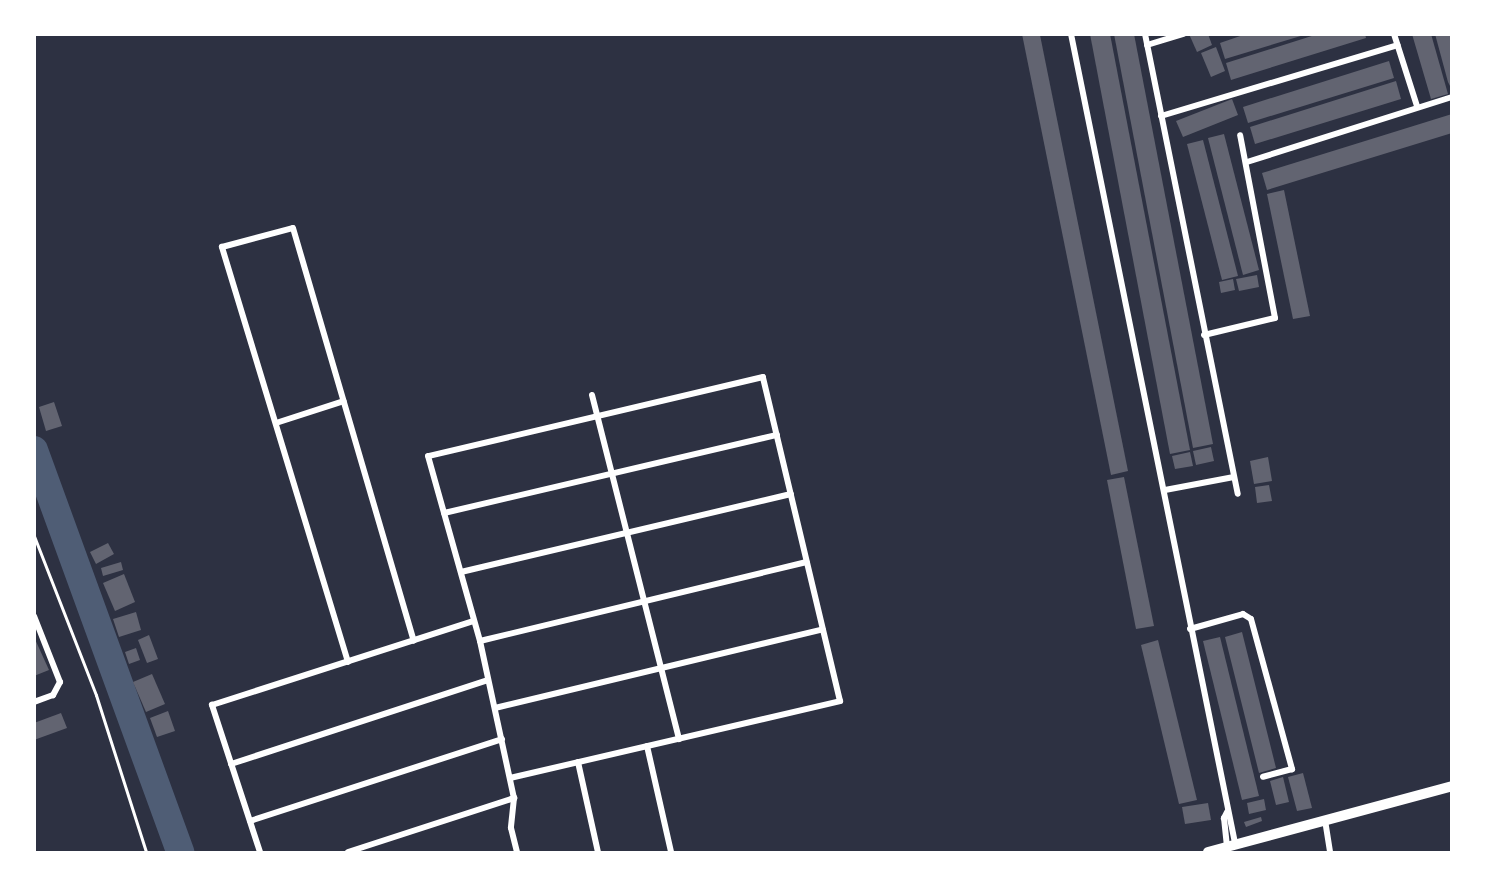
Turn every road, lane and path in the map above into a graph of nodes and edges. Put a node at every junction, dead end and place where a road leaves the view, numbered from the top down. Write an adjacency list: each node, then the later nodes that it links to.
1 (1071, 34): 20 (street)
2 (1145, 34): 5 (street)
3 (1183, 34): 5 (street)
4 (1394, 34): 6 (street)
5 (1147, 45): 9 (street)
6 (1398, 45): 8 (street); 9 (street)
7 (1452, 97): 8 (street)
8 (1417, 106): 11 (street)
9 (1161, 116): 12 (street)
10 (1240, 135): 11 (street)
11 (1247, 162): 12 (street)
12 (1204, 335): 19 (street)
13 (592, 395): 15 (street)
14 (344, 401): 16 (street); 16 (street); 33 (street)
15 (598, 416): 17 (street); 18 (street); 23 (street)
16 (276, 423): 35 (street)
17 (777, 435): 18 (street); 21 (street)
18 (612, 473): 23 (street); 24 (street)
19 (1234, 477): 20 (street); 22 (street)
20 (1165, 490): 31 (street)
21 (791, 494): 24 (street); 26 (street)
22 (1238, 495)
23 (444, 513): 27 (street)
24 (627, 532): 27 (street); 28 (street)
25 (34, 536): 52 (path)
26 (807, 562): 28 (street); 32 (street)
27 (460, 572): 30 (street)
28 (645, 601): 34 (street); 36 (street)
29 (34, 616): 38 (street)
30 (474, 621): 33 (street); 34 (street)
31 (1190, 628): 45 (street); 51 (street)
32 (823, 629): 36 (street); 40 (street)
33 (414, 641): 35 (street)
34 (480, 641): 37 (street)
35 (348, 662): 44 (street)
36 (662, 668): 39 (street); 40 (street)
37 (488, 680): 39 (street); 44 (street)
38 (34, 702)
39 (495, 708): 41 (street)
40 (679, 739): 42 (street)
41 (501, 740): 46 (street); 50 (street)
42 (648, 746): 43 (street); 57 (street)
43 (578, 762): 46 (street); 56 (street)
44 (231, 764): 50 (street)
45 (1263, 777)
46 (510, 778): 48 (street)
47 (1452, 786): 49 (street)
48 (514, 798): 54 (street); 55 (street)
49 (1324, 819): 51 (street); 59 (street)
50 (250, 821): 53 (street)
51 (1231, 845): 58 (street)
52 (146, 852)
53 (261, 852)
54 (348, 852)
55 (517, 852)
56 (598, 852)
57 (671, 852)
58 (1208, 852)
59 (1330, 852)

